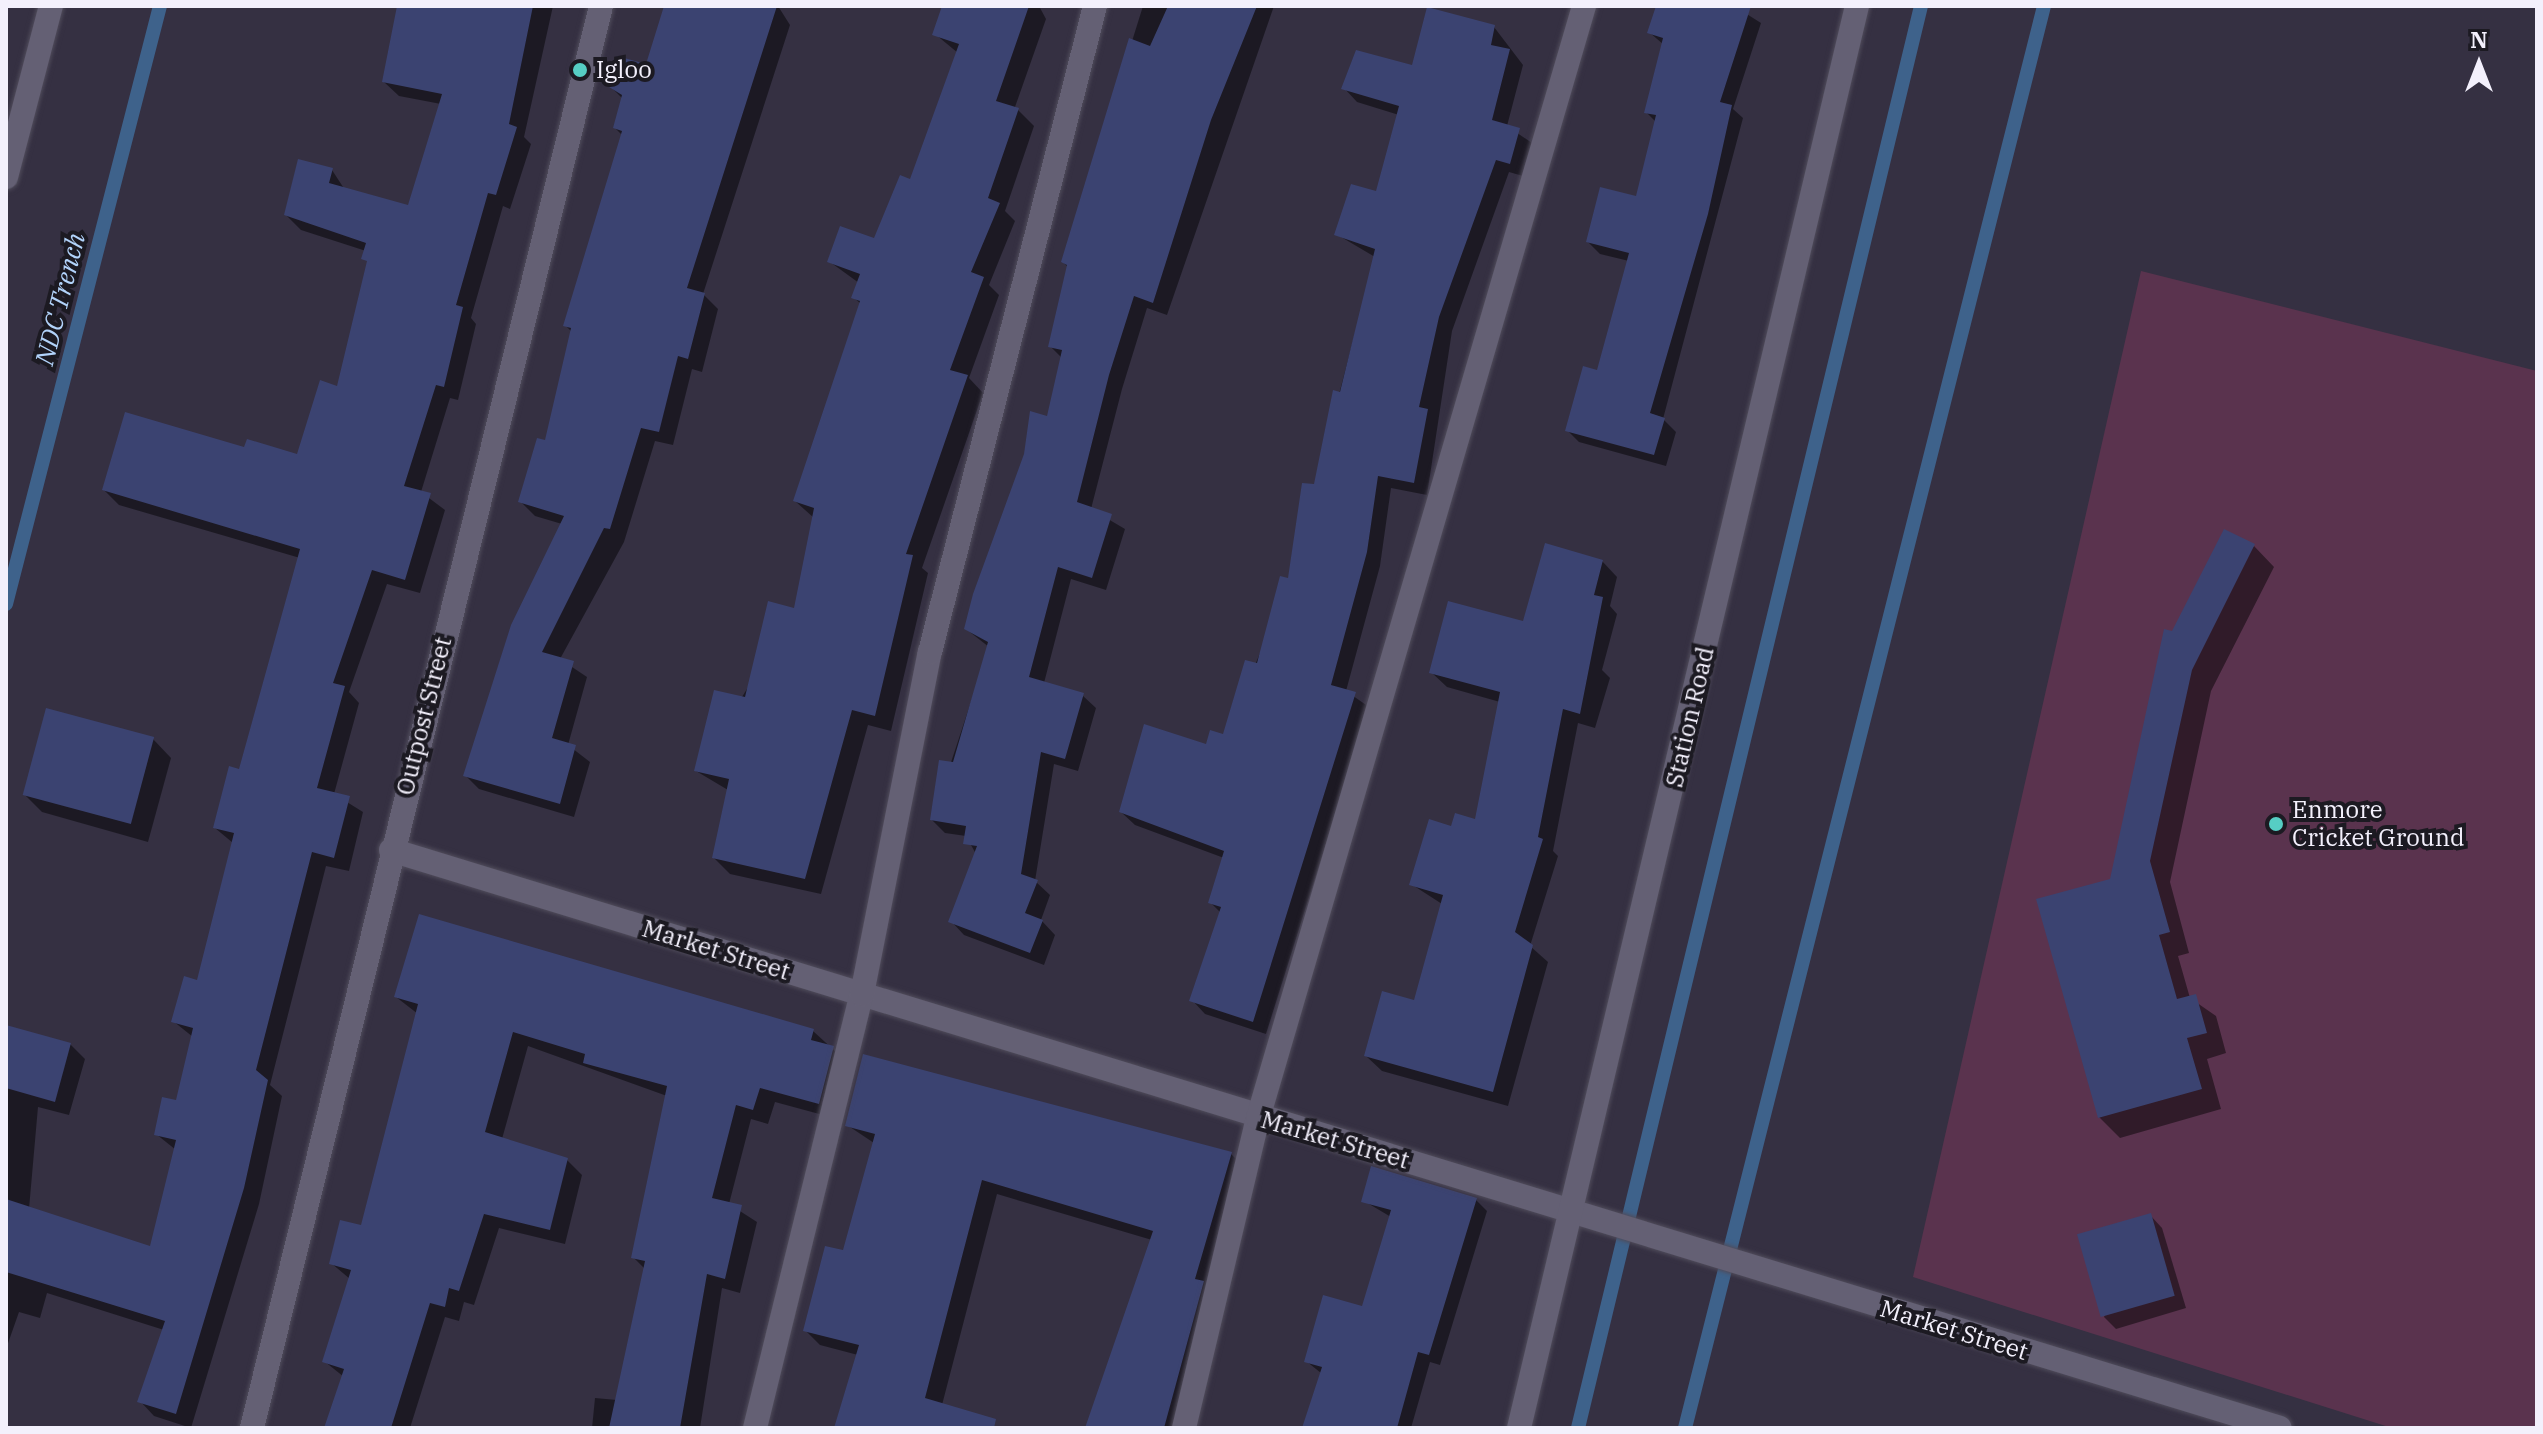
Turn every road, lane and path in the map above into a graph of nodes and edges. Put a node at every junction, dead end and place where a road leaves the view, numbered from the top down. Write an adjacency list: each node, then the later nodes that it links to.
1 (51, 6): 6 (street)
2 (601, 6): 7 (street, Outpost Street)
3 (1095, 6): 8 (street)
4 (1584, 6): 9 (street)
5 (1857, 6): 10 (street, Station Road)
6 (6, 177)
7 (391, 850): 8 (street, Market Street); 11 (street, Outpost Street)
8 (862, 994): 9 (street, Market Street); 12 (street)
9 (1258, 1118): 10 (street, Market Street); 13 (street)
10 (1580, 1211): 14 (street, Station Road); 15 (street, Market Street)
11 (252, 1428)
12 (755, 1428)
13 (1184, 1428)
14 (1519, 1428)
15 (2280, 1428)

